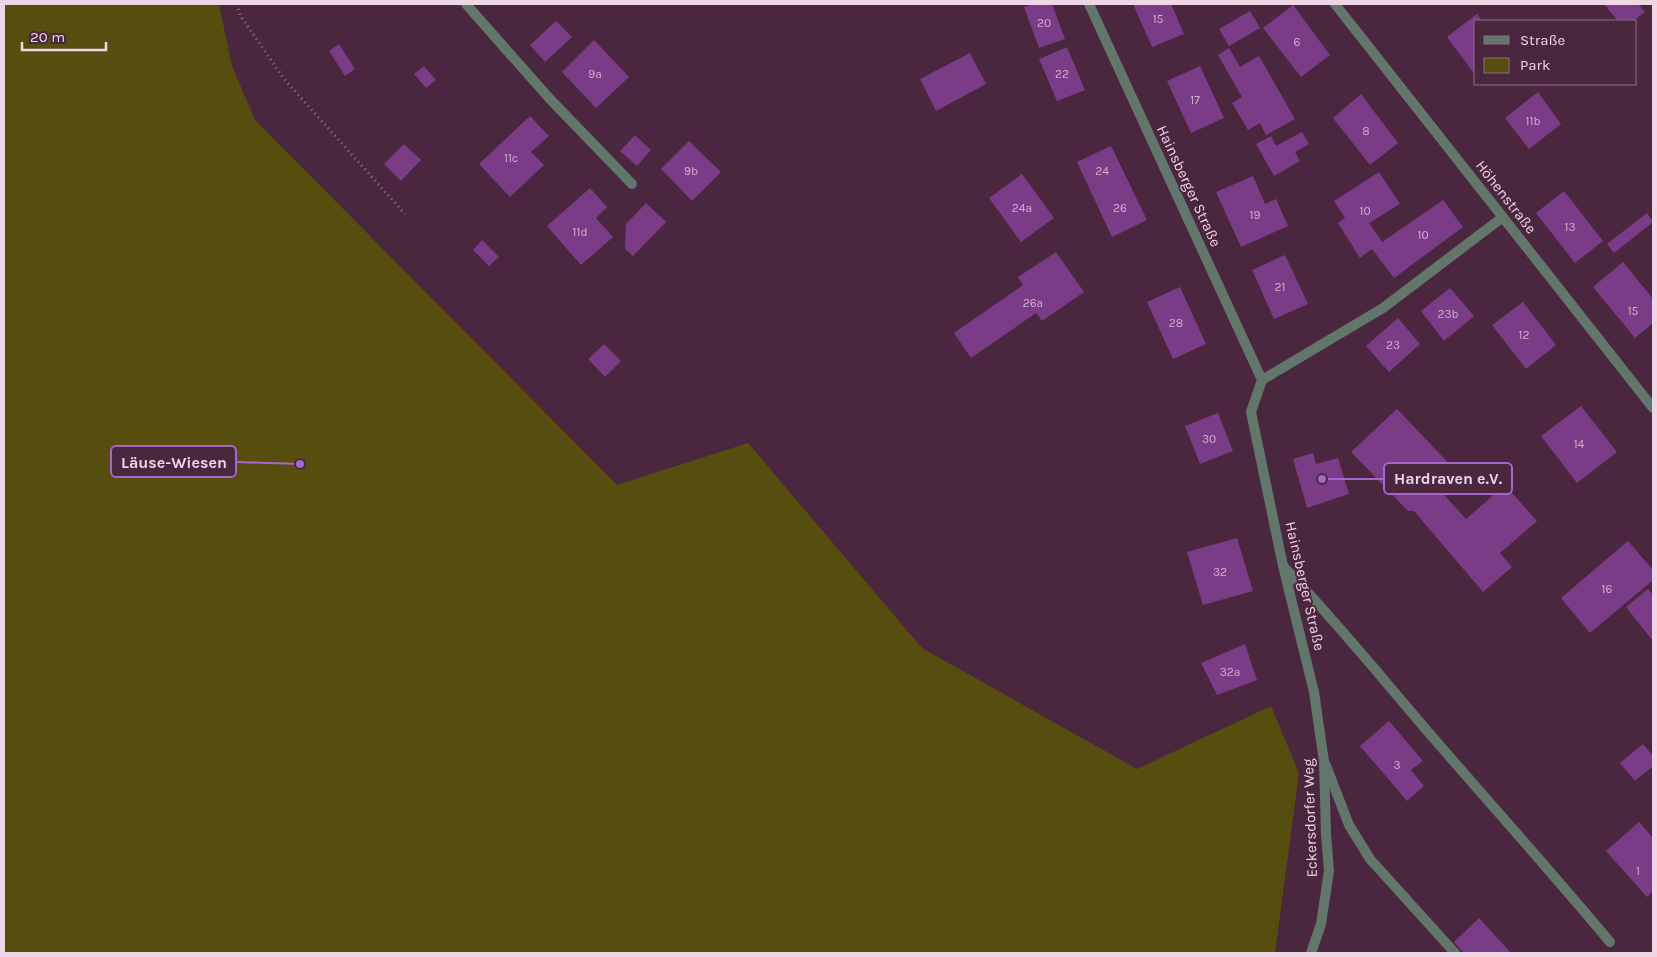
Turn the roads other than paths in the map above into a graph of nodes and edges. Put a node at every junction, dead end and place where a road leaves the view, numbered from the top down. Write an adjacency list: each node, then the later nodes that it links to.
1 (466, 4): 4 (street)
2 (1088, 4): 6 (street, Hainsberger Straße)
3 (1335, 4): 5 (street, Höhenstraße)
4 (632, 184)
5 (1503, 217): 6 (street); 7 (street, Höhenstraße)
6 (1262, 380): 8 (street, Hainsberger Straße)
7 (1653, 408)
8 (1283, 566): 9 (street, Hainsberger Straße); 11 (street)
9 (1321, 740): 10 (street, Eckersdorfer Weg)
10 (1324, 762): 12 (street, Eckersdorfer Weg); 13 (street)
11 (1610, 942)
12 (1310, 953)
13 (1454, 953)

